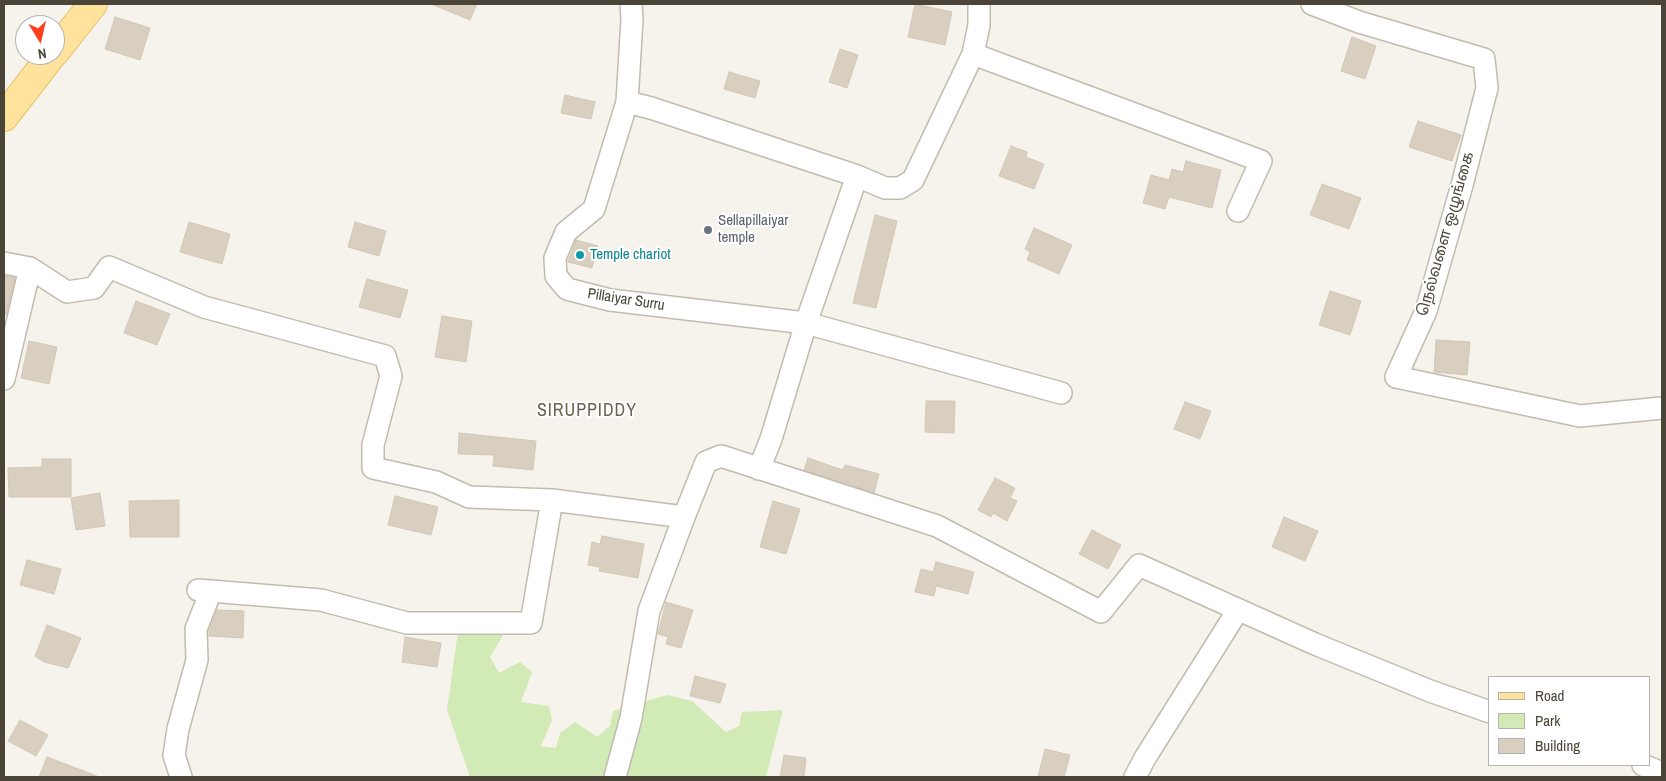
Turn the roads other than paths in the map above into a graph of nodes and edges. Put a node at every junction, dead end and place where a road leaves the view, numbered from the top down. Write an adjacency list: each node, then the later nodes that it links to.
1 (93, 4): 5 (main road)
2 (631, 4): 8 (street, Pillaiyar Surru)
3 (979, 4): 6 (street)
4 (1312, 4): 17 (street, நெல்வளை ஒழுங்கை)
5 (65, 39)
6 (973, 54): 10 (street); 11 (street)
7 (44, 65): 9 (main road)
8 (627, 102): 10 (street); 14 (street, Pillaiyar Surru)
9 (4, 117)
10 (856, 176): 14 (street)
11 (1238, 211)
12 (4, 263): 13 (street)
13 (30, 268): 15 (street); 19 (street)
14 (806, 323): 16 (street, Pillaiyar Surru); 18 (street)
15 (4, 379)
16 (1061, 393)
17 (1662, 408)
18 (759, 469): 20 (street); 21 (street)
19 (552, 500): 20 (street); 23 (street)
20 (684, 517): 24 (street)
21 (1238, 610): 22 (street); 25 (street)
22 (1488, 711)
23 (182, 777)
24 (615, 777)
25 (1135, 777)

